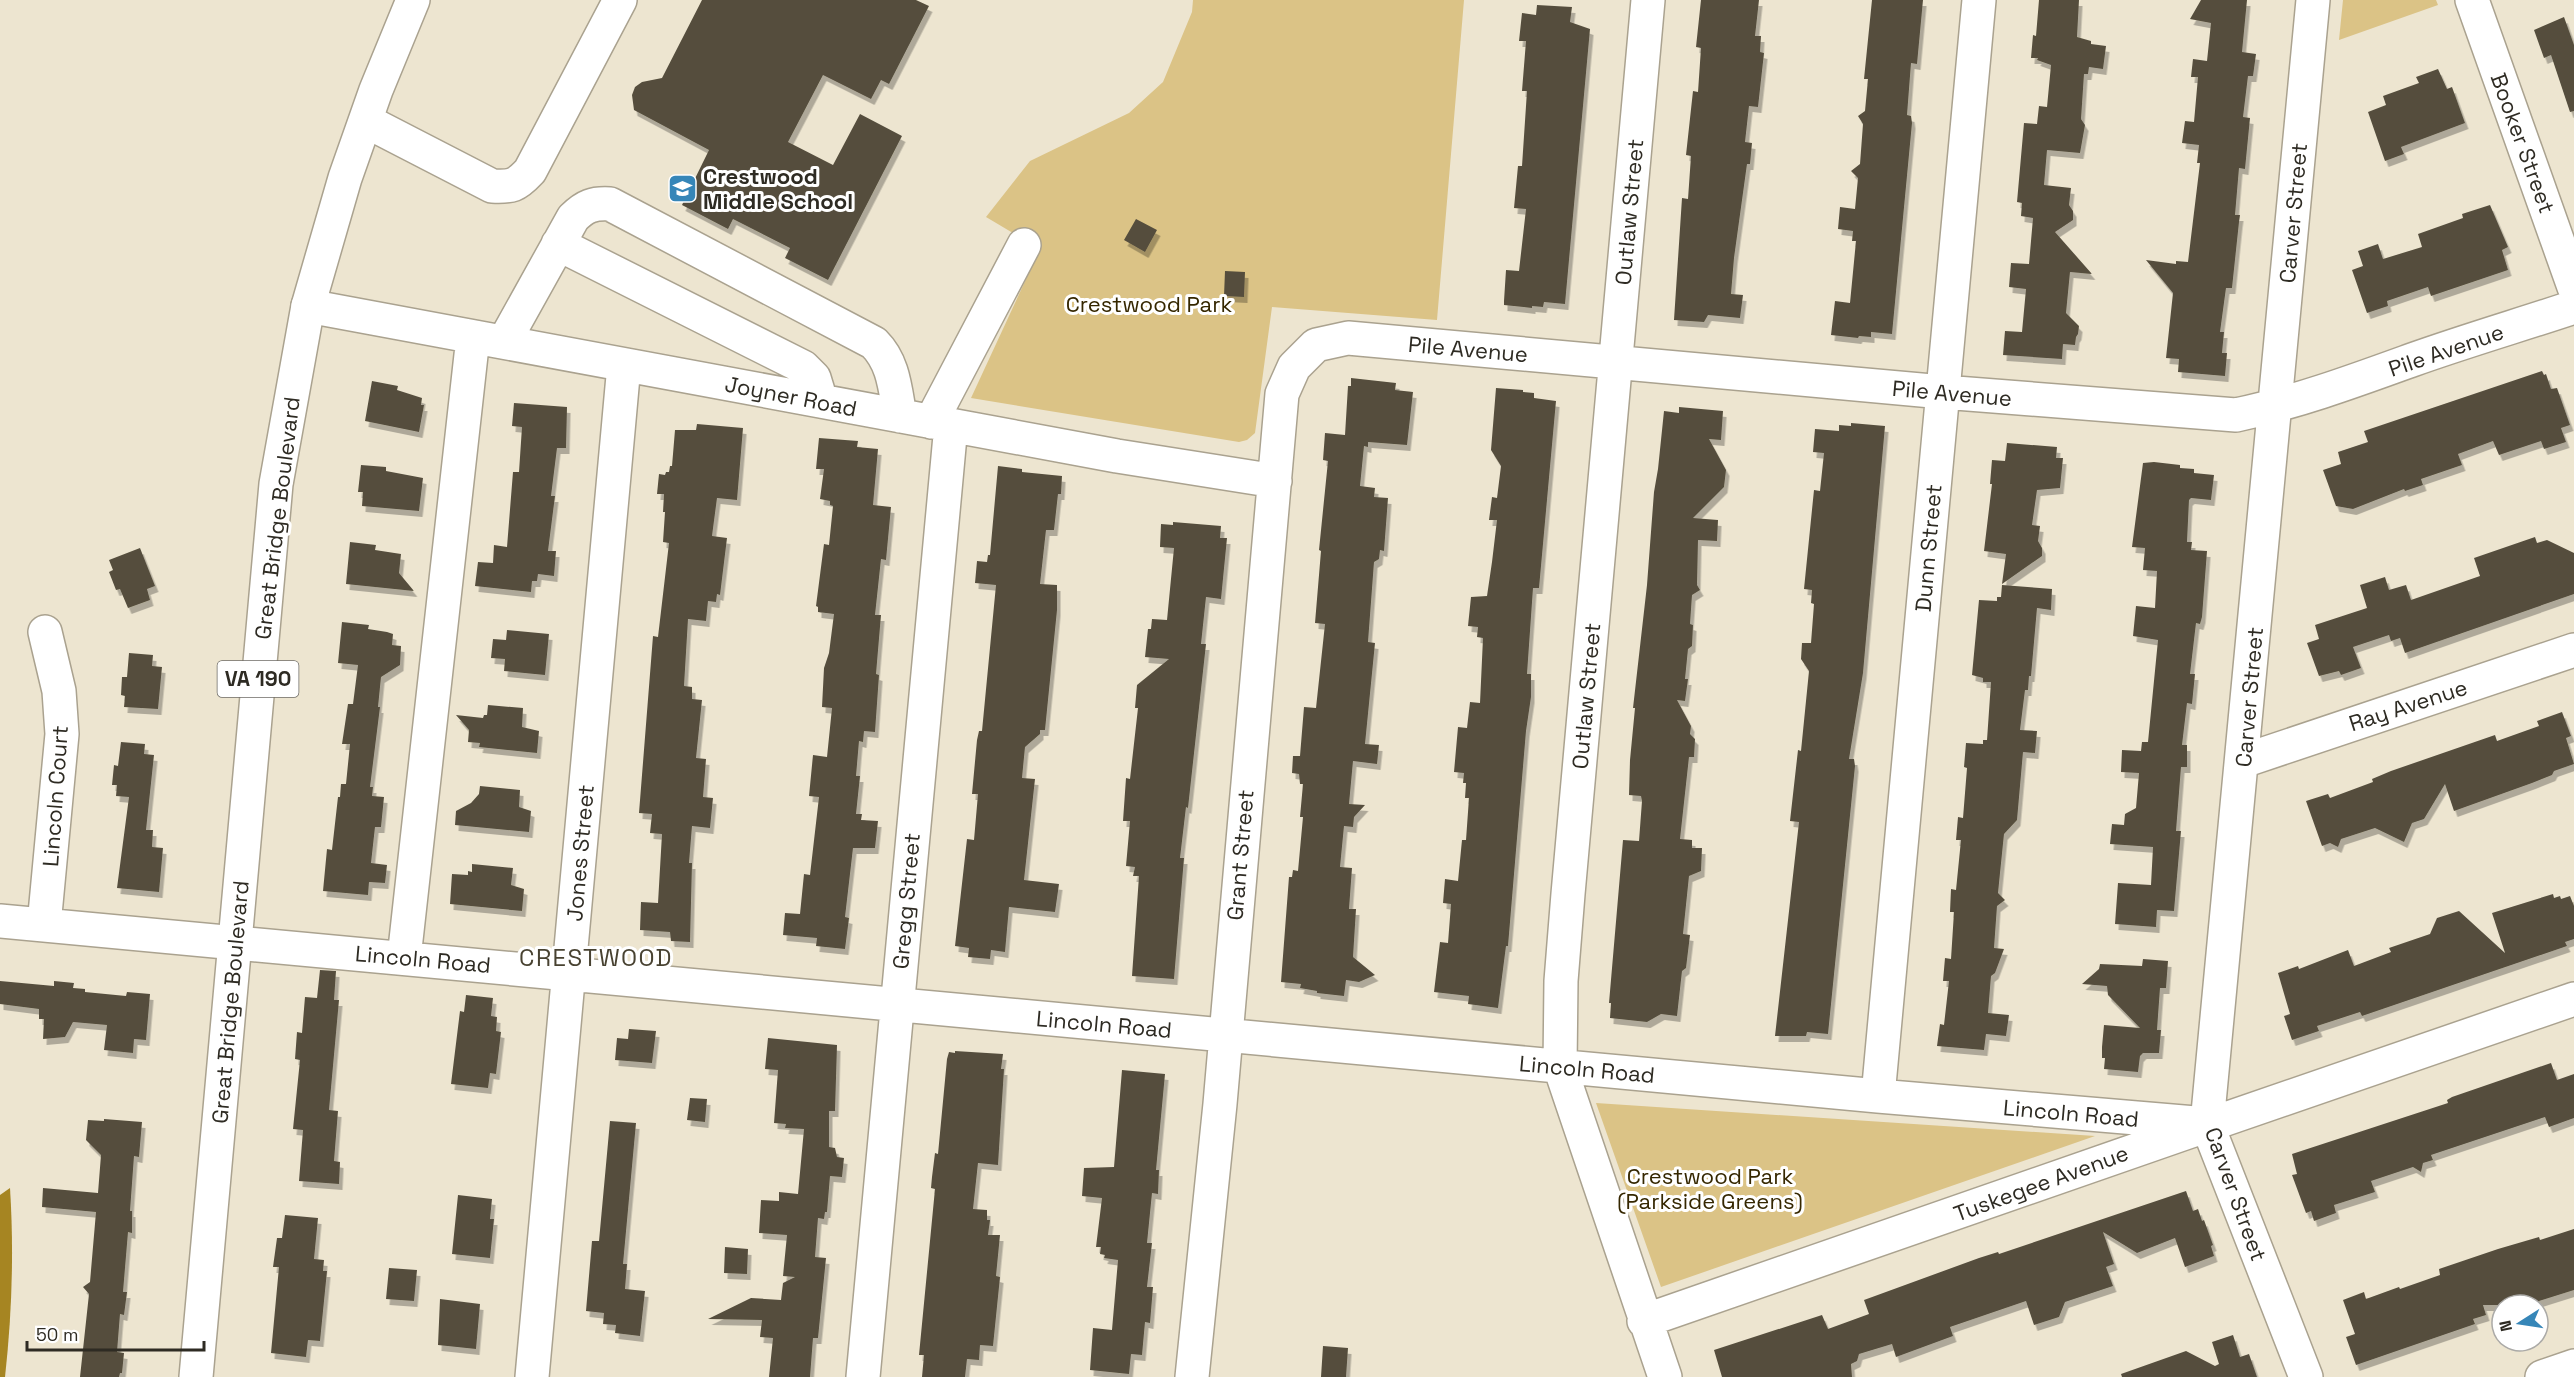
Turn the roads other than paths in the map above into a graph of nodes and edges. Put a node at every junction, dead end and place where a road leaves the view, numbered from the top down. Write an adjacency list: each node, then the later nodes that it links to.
1 (413, 0): 7 (street, Great Bridge Boulevard / VA 190)
2 (620, 0): 7 (street)
3 (1648, 0): 15 (street, Outlaw Street)
4 (1979, 0): 17 (street, Dunn Street)
5 (2313, 0): 19 (street, Carver Street)
6 (2472, 0): 10 (street, Booker Street)
7 (366, 122): 11 (street, Great Bridge Boulevard / VA 190)
8 (558, 244): 13 (street); 18 (street); 20 (street)
9 (1024, 245): 20 (street)
10 (2574, 287)
11 (308, 306): 13 (street, Joyner Road); 27 (street, Great Bridge Boulevard / VA 190)
12 (2574, 307): 19 (street, Pile Avenue)
13 (488, 339): 16 (street, Joyner Road); 28 (street)
14 (1316, 345): 15 (street, Pile Avenue); 21 (street, Grant Street)
15 (1616, 363): 17 (street, Pile Avenue); 33 (street, Outlaw Street)
16 (624, 365): 18 (street, Joyner Road); 29 (street, Jones Street)
17 (1943, 392): 19 (street, Pile Avenue); 34 (street, Dunn Street)
18 (820, 401): 20 (street, Joyner Road)
19 (2275, 407): 24 (street, Carver Street)
20 (927, 421): 21 (street, Joyner Road); 31 (street, Gregg Street)
21 (1275, 481): 32 (street, Grant Street)
22 (45, 632): 26 (street, Lincoln Court)
23 (2574, 650): 24 (street, Ray Avenue)
24 (2243, 760): 35 (street, Carver Street)
25 (0, 921): 26 (street, Lincoln Road)
26 (44, 925): 27 (street, Lincoln Road)
27 (236, 943): 28 (street, Lincoln Road); 38 (street, Great Bridge Boulevard / VA 190)
28 (404, 958): 29 (street, Lincoln Road)
29 (570, 973): 31 (street, Lincoln Road); 39 (street, Jones Street)
30 (2574, 999): 35 (street, Tuskegee Avenue)
31 (897, 1005): 32 (street, Lincoln Road); 40 (street, Gregg Street)
32 (1225, 1035): 33 (street, Lincoln Road); 41 (street, Grant Street)
33 (1560, 1067): 34 (street, Lincoln Road); 36 (street, Outlaw Street)
34 (1878, 1096): 35 (street, Lincoln Road)
35 (2207, 1124): 36 (street, Tuskegee Avenue); 43 (street, Carver Street)
36 (1644, 1321): 42 (street, Outlaw Street)
37 (2574, 1366): 44 (street)
38 (196, 1377)
39 (532, 1377)
40 (863, 1377)
41 (1192, 1377)
42 (1665, 1377)
43 (2306, 1377)
44 (2542, 1377)

